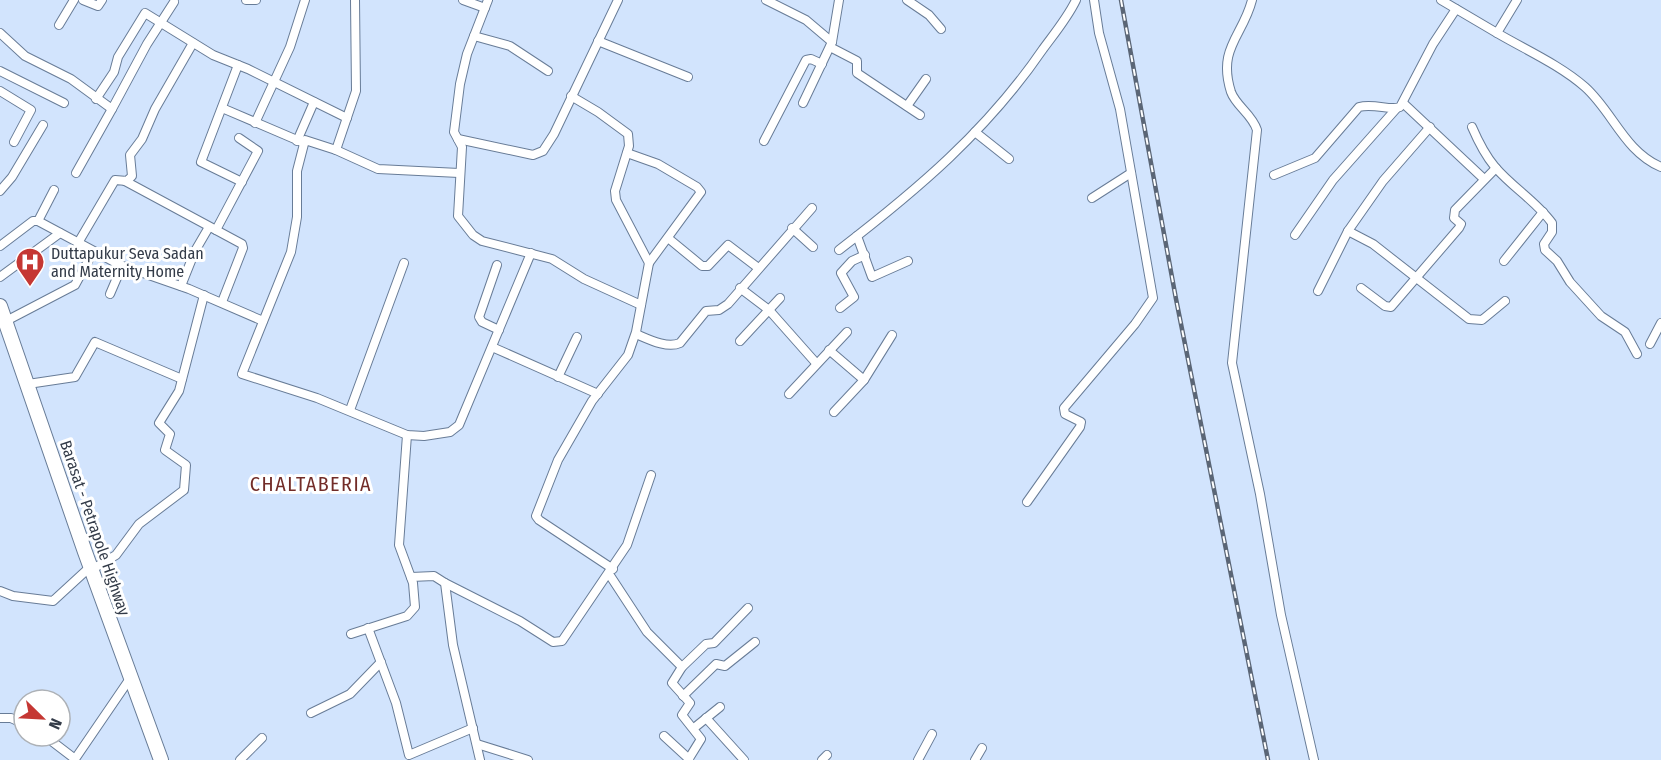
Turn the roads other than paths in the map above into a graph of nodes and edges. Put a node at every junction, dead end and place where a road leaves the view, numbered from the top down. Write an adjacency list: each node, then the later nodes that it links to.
1 (74, 0): 22 (street)
2 (83, 0): 3 (street)
3 (102, 0)
4 (246, 0): 5 (street)
5 (256, 0)
6 (305, 0): 36 (street)
7 (355, 0): 50 (street)
8 (463, 0): 19 (street)
9 (618, 0): 27 (street)
10 (766, 0): 29 (street)
11 (839, 0): 29 (street)
12 (907, 0): 23 (street)
13 (1076, 0): 55 (street)
14 (1094, 0): 68 (street)
15 (1252, 0): 173 (street)
16 (1441, 0): 20 (street)
17 (1517, 0): 25 (street)
18 (174, 2): 21 (street)
19 (487, 4): 26 (street)
20 (1456, 9): 25 (street); 46 (street)
21 (161, 22): 28 (street); 37 (street); 39 (street)
22 (59, 25)
23 (941, 29)
24 (0, 33): 41 (street)
25 (1497, 33): 64 (street)
26 (474, 36): 33 (street); 57 (street)
27 (598, 41): 34 (street); 40 (street)
28 (193, 43): 31 (street); 71 (street)
29 (831, 44): 30 (street); 45 (street)
30 (822, 64): 44 (street); 59 (street)
31 (238, 65): 36 (street); 47 (street)
32 (0, 71): 43 (street)
33 (548, 71)
34 (688, 77)
35 (926, 79): 45 (street)
36 (275, 83): 42 (street); 51 (street)
37 (104, 87): 39 (street); 41 (street)
38 (0, 92): 58 (street)
39 (119, 96): 48 (street)
40 (571, 96): 57 (street); 62 (street)
41 (96, 99): 48 (street)
42 (314, 102): 50 (street); 60 (street)
43 (64, 103)
44 (803, 103)
45 (907, 106): 49 (street)
46 (1400, 106): 53 (street); 69 (street); 83 (street)
47 (222, 108): 51 (street); 72 (street)
48 (112, 109): 66 (street)
49 (920, 115)
50 (347, 118): 61 (street)
51 (255, 123): 60 (street)
52 (43, 124): 74 (street)
53 (1430, 127): 70 (street); 81 (street)
54 (1472, 127): 65 (street)
55 (975, 132): 63 (street); 84 (street)
56 (239, 138): 72 (street)
57 (457, 139): 67 (street)
58 (14, 141)
59 (764, 141)
60 (300, 142): 61 (street); 116 (street)
61 (336, 150): 67 (street)
62 (627, 153): 85 (street); 96 (street)
63 (1009, 159)
64 (1661, 167)
65 (1496, 168): 70 (street); 77 (street)
66 (76, 173)
67 (459, 173): 91 (street)
68 (1131, 173): 75 (street); 139 (street)
69 (1274, 175)
70 (1484, 178): 101 (street)
71 (125, 181): 79 (street); 86 (street)
72 (242, 182): 79 (street)
73 (54, 190): 78 (street)
74 (0, 191)
75 (1092, 198)
76 (812, 208): 80 (street)
77 (1543, 212): 94 (street); 127 (street)
78 (38, 221): 82 (street); 87 (street)
79 (212, 228): 102 (street); 110 (street)
80 (792, 228): 88 (street); 99 (street)
81 (1348, 231): 101 (street); 105 (street)
82 (60, 233): 86 (street); 100 (street)
83 (1295, 235)
84 (857, 236): 89 (street); 92 (street)
85 (668, 237): 96 (street); 99 (street)
86 (78, 243): 90 (street)
87 (0, 246)
88 (813, 247)
89 (839, 249)
90 (93, 252): 98 (street); 115 (street)
91 (531, 253): 111 (street); 118 (street)
92 (865, 255): 93 (street); 113 (street)
93 (908, 261)
94 (1504, 261)
95 (404, 263): 135 (street)
96 (649, 263): 111 (street)
97 (497, 265): 118 (street)
98 (122, 266): 102 (street); 106 (street)
99 (757, 267): 103 (street)
100 (0, 277)
101 (1416, 278): 104 (street); 109 (street)
102 (181, 286): 107 (street)
103 (740, 288): 114 (street); 120 (street)
104 (1361, 288)
105 (1318, 291)
106 (110, 294)
107 (204, 295): 110 (street); 130 (street)
108 (780, 298): 114 (street)
109 (1505, 301)
110 (222, 302): 116 (street)
111 (641, 305): 120 (street)
112 (0, 306): 115 (highway, Barasat - Petrapole Highway)
113 (840, 308)
114 (769, 310): 123 (street); 128 (street)
115 (6, 321): 132 (highway, Barasat - Petrapole Highway)
116 (263, 321): 135 (street)
117 (1661, 323): 124 (street)
118 (499, 330): 125 (street)
119 (847, 332): 126 (street)
120 (636, 334): 133 (street)
121 (892, 335): 131 (street)
122 (577, 337): 129 (street)
123 (740, 341)
124 (1650, 344)
125 (492, 347): 129 (street); 137 (street)
126 (829, 350): 128 (street); 131 (street)
127 (1637, 354)
128 (816, 363): 134 (street)
129 (558, 376): 133 (street)
130 (182, 379): 132 (street); 140 (street)
131 (864, 380): 136 (street)
132 (28, 384): 140 (highway, Barasat - Petrapole Highway)
133 (597, 394): 141 (street)
134 (789, 394)
135 (350, 410): 137 (street)
136 (834, 412)
137 (407, 435): 142 (street)
138 (651, 475): 141 (street)
139 (1027, 502)
140 (91, 568): 144 (street); 151 (highway, Barasat - Petrapole Highway)
141 (611, 571): 143 (street); 150 (street)
142 (411, 577): 143 (street); 146 (street)
143 (445, 583): 156 (street)
144 (0, 591)
145 (748, 608): 150 (street)
146 (369, 628): 147 (street); 149 (street)
147 (351, 634)
148 (755, 642): 152 (street)
149 (381, 662): 154 (street); 156 (street)
150 (682, 666): 152 (street)
151 (131, 677): 165 (street); 166 (highway, Barasat - Petrapole Highway)
152 (683, 696): 157 (street)
153 (720, 706): 155 (street)
154 (311, 713)
155 (706, 718): 157 (street); 170 (street)
156 (473, 728): 161 (street)
157 (694, 728): 164 (street)
158 (932, 734): 171 (street)
159 (664, 736): 164 (street)
160 (262, 738): 167 (street)
161 (477, 744): 168 (street); 169 (street)
162 (60, 748): 165 (street)
163 (982, 748): 172 (street)
164 (689, 759)
165 (75, 760)
166 (161, 760)
167 (240, 760)
168 (480, 760)
169 (528, 760)
170 (744, 760)
171 (918, 760)
172 (975, 760)
173 (1314, 760)

